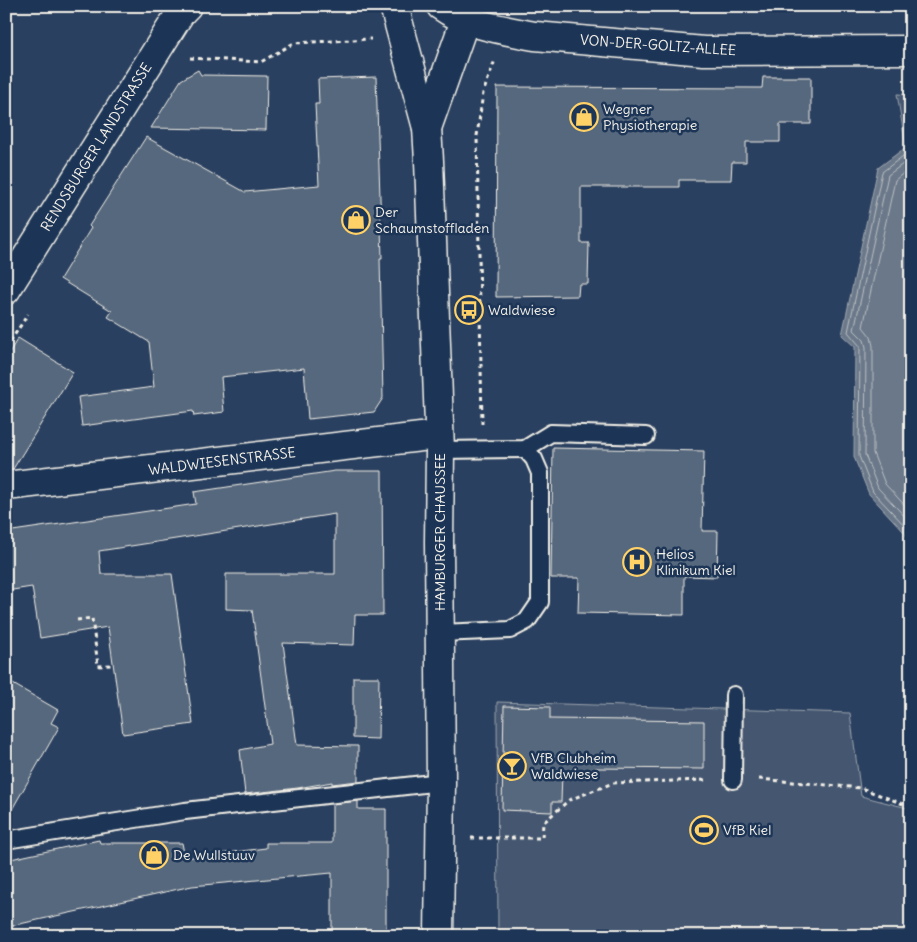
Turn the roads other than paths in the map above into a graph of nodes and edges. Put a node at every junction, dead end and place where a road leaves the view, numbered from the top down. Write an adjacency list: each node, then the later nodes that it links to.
1 (394, 6): 6 (street, HAMBURGER CHAUSSEE)
2 (441, 6): 4 (street, VON-DER-GOLTZ-ALLEE)
3 (184, 8): 7 (street, RENDSBURGER LANDSTRASSE)
4 (468, 13): 5 (street, VON-DER-GOLTZ-ALLEE); 6 (street, HAMBURGER CHAUSSEE)
5 (911, 50)
6 (427, 128): 9 (street, HAMBURGER CHAUSSEE)
7 (6, 290)
8 (646, 436): 10 (lane)
9 (439, 442): 10 (lane); 11 (street, WALDWIESENSTRASSE); 12 (street, HAMBURGER CHAUSSEE)
10 (526, 449): 12 (lane)
11 (6, 486)
12 (440, 633): 15 (street, HAMBURGER CHAUSSEE)
13 (734, 695): 14 (lane)
14 (733, 780)
15 (441, 782): 16 (lane); 17 (street, HAMBURGER CHAUSSEE)
16 (6, 840)
17 (440, 936)

